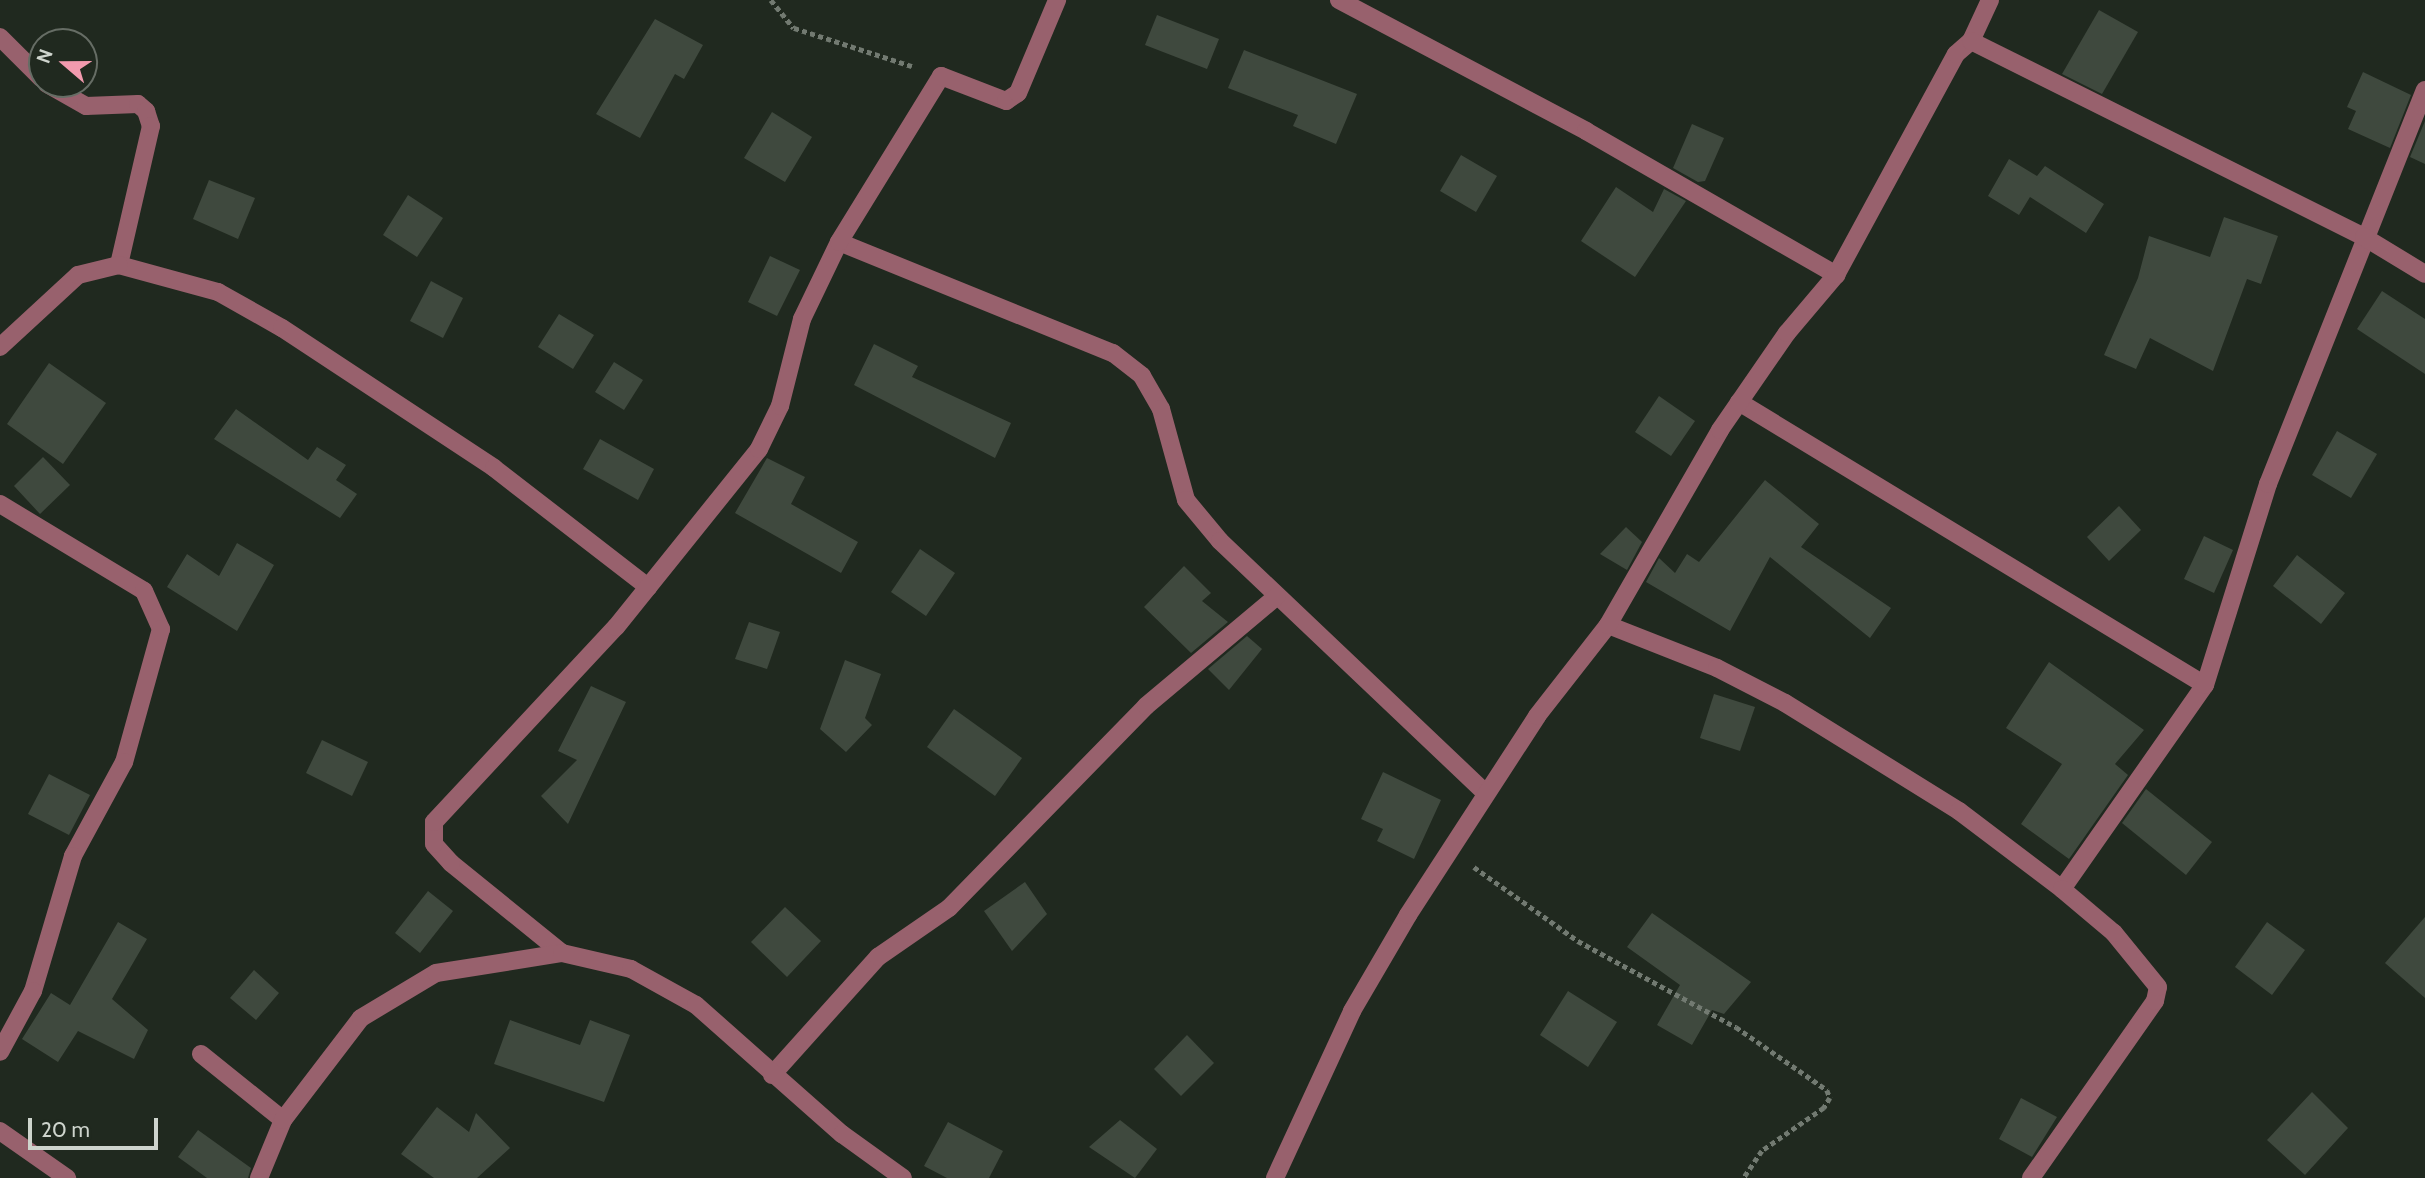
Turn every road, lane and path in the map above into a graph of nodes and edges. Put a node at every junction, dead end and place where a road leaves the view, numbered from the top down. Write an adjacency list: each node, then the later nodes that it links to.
1 (771, 0): 8 (path)
2 (1057, 0): 8 (street)
3 (1339, 0): 15 (street)
4 (1990, 0): 6 (street)
5 (0, 37): 7 (street)
6 (1971, 41): 11 (street); 15 (street)
7 (28, 65)
8 (941, 76): 12 (street)
9 (2425, 90): 11 (street)
10 (72, 98): 13 (street)
11 (2364, 237): 14 (street); 22 (street)
12 (839, 242): 19 (street); 20 (street)
13 (119, 265): 16 (street); 19 (street)
14 (2425, 274)
15 (1836, 275): 17 (street)
16 (0, 347)
17 (1739, 402): 21 (street); 22 (street)
18 (0, 504): 27 (street)
19 (648, 587): 26 (street)
20 (1277, 596): 23 (street); 29 (street)
21 (1608, 625): 23 (street); 25 (street)
22 (2205, 685): 25 (street)
23 (1486, 793): 24 (street)
24 (1450, 852): 35 (street); 36 (path)
25 (2062, 889): 37 (street)
26 (562, 953): 29 (street); 30 (street)
27 (0, 1052)
28 (201, 1054): 30 (street)
29 (772, 1075): 34 (street)
30 (283, 1119): 33 (street)
31 (0, 1131): 32 (street)
32 (67, 1178)
33 (259, 1178)
34 (903, 1178)
35 (1275, 1178)
36 (1744, 1178)
37 (2031, 1178)

